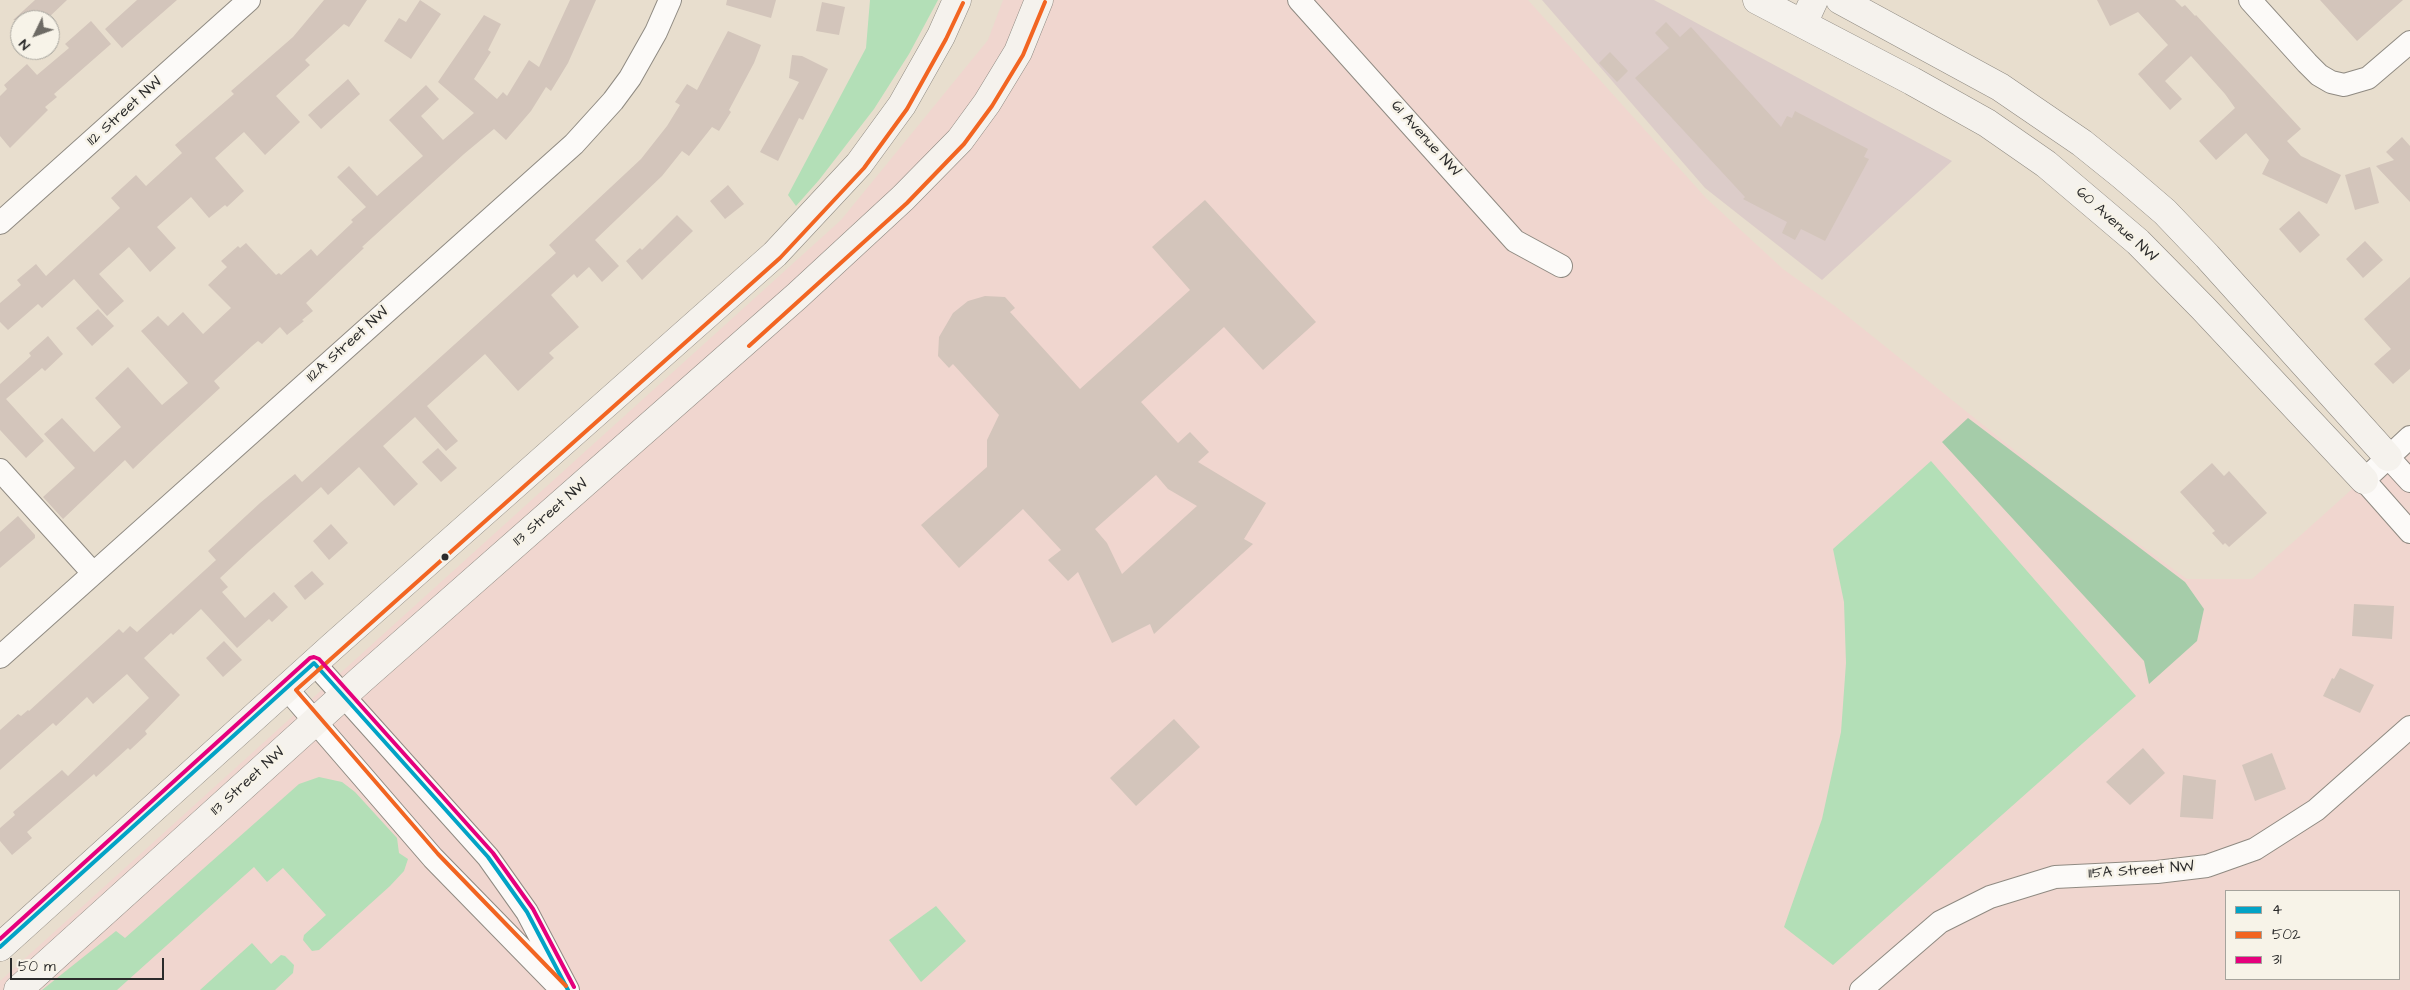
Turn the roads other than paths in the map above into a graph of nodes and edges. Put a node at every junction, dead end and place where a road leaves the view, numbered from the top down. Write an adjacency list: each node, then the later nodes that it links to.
1 (249, 0): 11 (street, 112 Street NW)
2 (957, 0): 21 (main road)
3 (1039, 0): 23 (main road, 113 Street NW)
4 (1299, 0): 12 (street, 61 Avenue NW)
5 (1757, 0): 9 (main road, 60 Avenue NW)
6 (1840, 0): 14 (main road)
7 (2250, 0): 10 (street)
8 (669, 4): 19 (street, 112A Street NW)
9 (1808, 12): 16 (main road, 60 Avenue NW)
10 (2410, 42)
11 (0, 223)
12 (1561, 266)
13 (2410, 437): 14 (street)
14 (2388, 457): 16 (street); 17 (street)
15 (0, 470): 19 (street)
16 (2364, 480): 18 (street, 60 Avenue NW)
17 (2410, 481)
18 (2410, 532)
19 (93, 573): 20 (street, 112A Street NW)
20 (0, 657)
21 (314, 663): 22 (main road); 23 (street)
22 (286, 689): 24 (street); 26 (main road)
23 (343, 696): 24 (main road, 113 Street NW); 29 (street)
24 (315, 722): 27 (main road, 113 Street NW); 28 (street)
25 (2410, 727): 30 (street, 115A Street NW)
26 (0, 948)
27 (18, 990)
28 (562, 990)
29 (568, 990)
30 (1861, 990)

